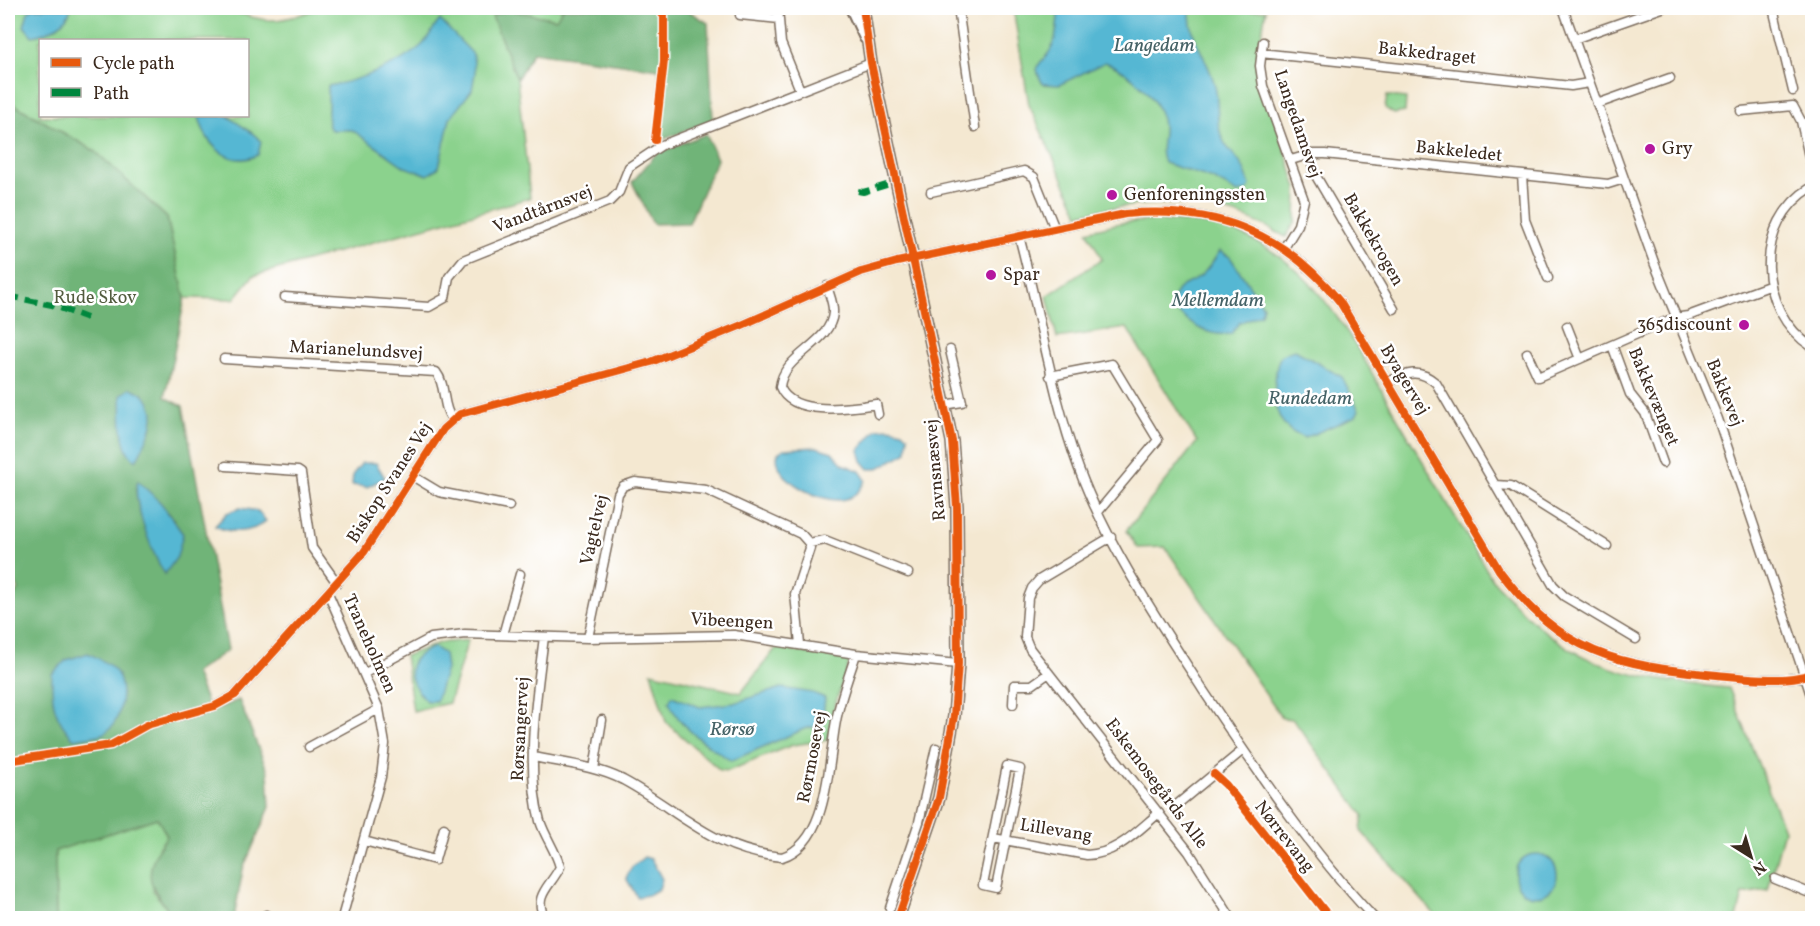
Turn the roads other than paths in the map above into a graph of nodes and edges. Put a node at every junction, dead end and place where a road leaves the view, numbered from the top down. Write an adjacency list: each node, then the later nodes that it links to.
1 (778, 8): 9 (street)
2 (851, 8): 12 (main road, Ravnsnæsvej)
3 (863, 8): 12 (main road, Ravnsnæsvej)
4 (958, 8): 21 (street)
5 (1563, 8): 10 (street, Bakkevej)
6 (1662, 8): 10 (street)
7 (1773, 8): 18 (street)
8 (740, 15): 9 (street)
9 (779, 18): 17 (street)
10 (1574, 39): 16 (street, Bakkevej)
11 (1263, 42): 13 (street, Langedamsvej)
12 (869, 49): 14 (main road, Ravnsnæsvej)
13 (1261, 53): 16 (street, Bakkedraget); 23 (street, Langedamsvej)
14 (871, 63): 17 (street, Vandtårnsvej); 32 (main road, Ravnsnæsvej)
15 (1670, 78): 19 (street)
16 (1589, 83): 19 (street, Bakkevej)
17 (800, 90): 36 (street, Vandtårnsvej)
18 (1793, 91)
19 (1597, 104): 26 (street, Bakkevej)
20 (1741, 111): 24 (street)
21 (975, 127)
22 (1311, 154): 23 (street, Bakkeledet); 25 (street, Bakkeledet); 37 (street, Bakkekrogen)
23 (1291, 160): 31 (street, Langedamsvej)
24 (1812, 171)
25 (1522, 175): 26 (street, Bakkeledet); 33 (street)
26 (1624, 179): 38 (street, Bakkevej)
27 (1812, 187): 35 (street)
28 (931, 192): 29 (street)
29 (1056, 229): 30 (street, Byagervej); 31 (street, Byagervej)
30 (1018, 236): 32 (street, Byagervej); 46 (street, Nørrevang)
31 (1284, 248): 47 (street, Byagervej)
32 (912, 259): 34 (street, Biskop Svanes Vej); 48 (main road, Ravnsnæsvej)
33 (1548, 278)
34 (827, 286): 49 (street); 50 (street, Biskop Svanes Vej)
35 (1769, 286): 38 (street, Bakkevænget); 41 (street)
36 (285, 297)
37 (1394, 309)
38 (1674, 318): 40 (street, Bakkevænget); 73 (street, Bakkevej)
39 (1567, 327): 45 (street)
40 (1612, 345): 45 (street, Bakkevænget); 51 (street, Bakkevænget)
41 (1812, 347)
42 (950, 350): 48 (street, Ravnsnæsvej)
43 (1527, 353): 45 (street, Bakkevænget)
44 (224, 359): 50 (street, Marianelundsvej)
45 (1580, 359)
46 (1050, 375): 56 (street, Nørrevang); 56 (street)
47 (1388, 382): 54 (street, Byagervej); 73 (street, Byagervej)
48 (944, 405): 70 (main road, Ravnsnæsvej)
49 (878, 414)
50 (452, 419): 53 (street, Biskop Svanes Vej)
51 (1663, 463)
52 (226, 466): 62 (street)
53 (414, 477): 55 (street, Biskop Svanes Vej); 62 (street, Biskop Svanes Vej)
54 (1496, 486): 59 (street); 67 (street, Byagervej)
55 (509, 506)
56 (1098, 512): 57 (street, Nørrevang)
57 (1112, 537): 72 (street, Eskemosegårds Alle); 80 (street, Nørrevang)
58 (809, 543): 60 (street); 66 (street, Vagtelvej); 68 (street)
59 (1607, 546)
60 (908, 573)
61 (520, 574): 64 (street)
62 (337, 583): 63 (street, Biskop Svanes Vej)
63 (328, 593): 71 (street, Traneholmen); 82 (street, Biskop Svanes Vej)
64 (503, 635): 65 (street, Vibeengen); 71 (street, Vibeengen)
65 (544, 637): 66 (street, Vibeengen); 81 (street, Rørsangervej)
66 (588, 638): 68 (street, Vibeengen)
67 (1636, 639)
68 (800, 644): 69 (street, Vibeengen)
69 (856, 654): 70 (street, Vibeengen); 83 (street, Rørmosevej)
70 (958, 664): 92 (main road, Ravnsnæsvej)
71 (365, 673): 76 (street, Traneholmen)
72 (1049, 673): 75 (street); 85 (street, Eskemosegårds Alle)
73 (1809, 675): 74 (street, Bakkevej)
74 (1812, 698)
75 (1013, 704)
76 (379, 709): 78 (street, Traneholmen); 89 (street, Traneholmen)
77 (602, 720): 83 (street)
78 (309, 747)
79 (936, 748): 91 (street)
80 (1243, 750): 84 (street); 99 (street, Nørrevang)
81 (534, 758): 83 (street, Rørmosevej); 96 (street, Rørsangervej)
82 (8, 761)
83 (594, 769)
84 (1174, 807)
85 (1159, 813): 88 (street, Lillevang); 98 (street, Eskemosegårds Alle)
86 (444, 828): 89 (street)
87 (993, 838): 88 (street, Lillevang); 88 (street, Lillevang); 88 (street, Lillevang)
88 (1006, 840)
89 (364, 841): 95 (street, Traneholmen)
90 (1775, 879): 93 (street)
91 (896, 885): 92 (street); 94 (street)
92 (909, 890): 97 (main road, Ravnsnæsvej)
93 (1812, 894)
94 (890, 908)
95 (342, 918)
96 (545, 918)
97 (898, 918)
98 (1231, 918)
99 (1374, 918)

